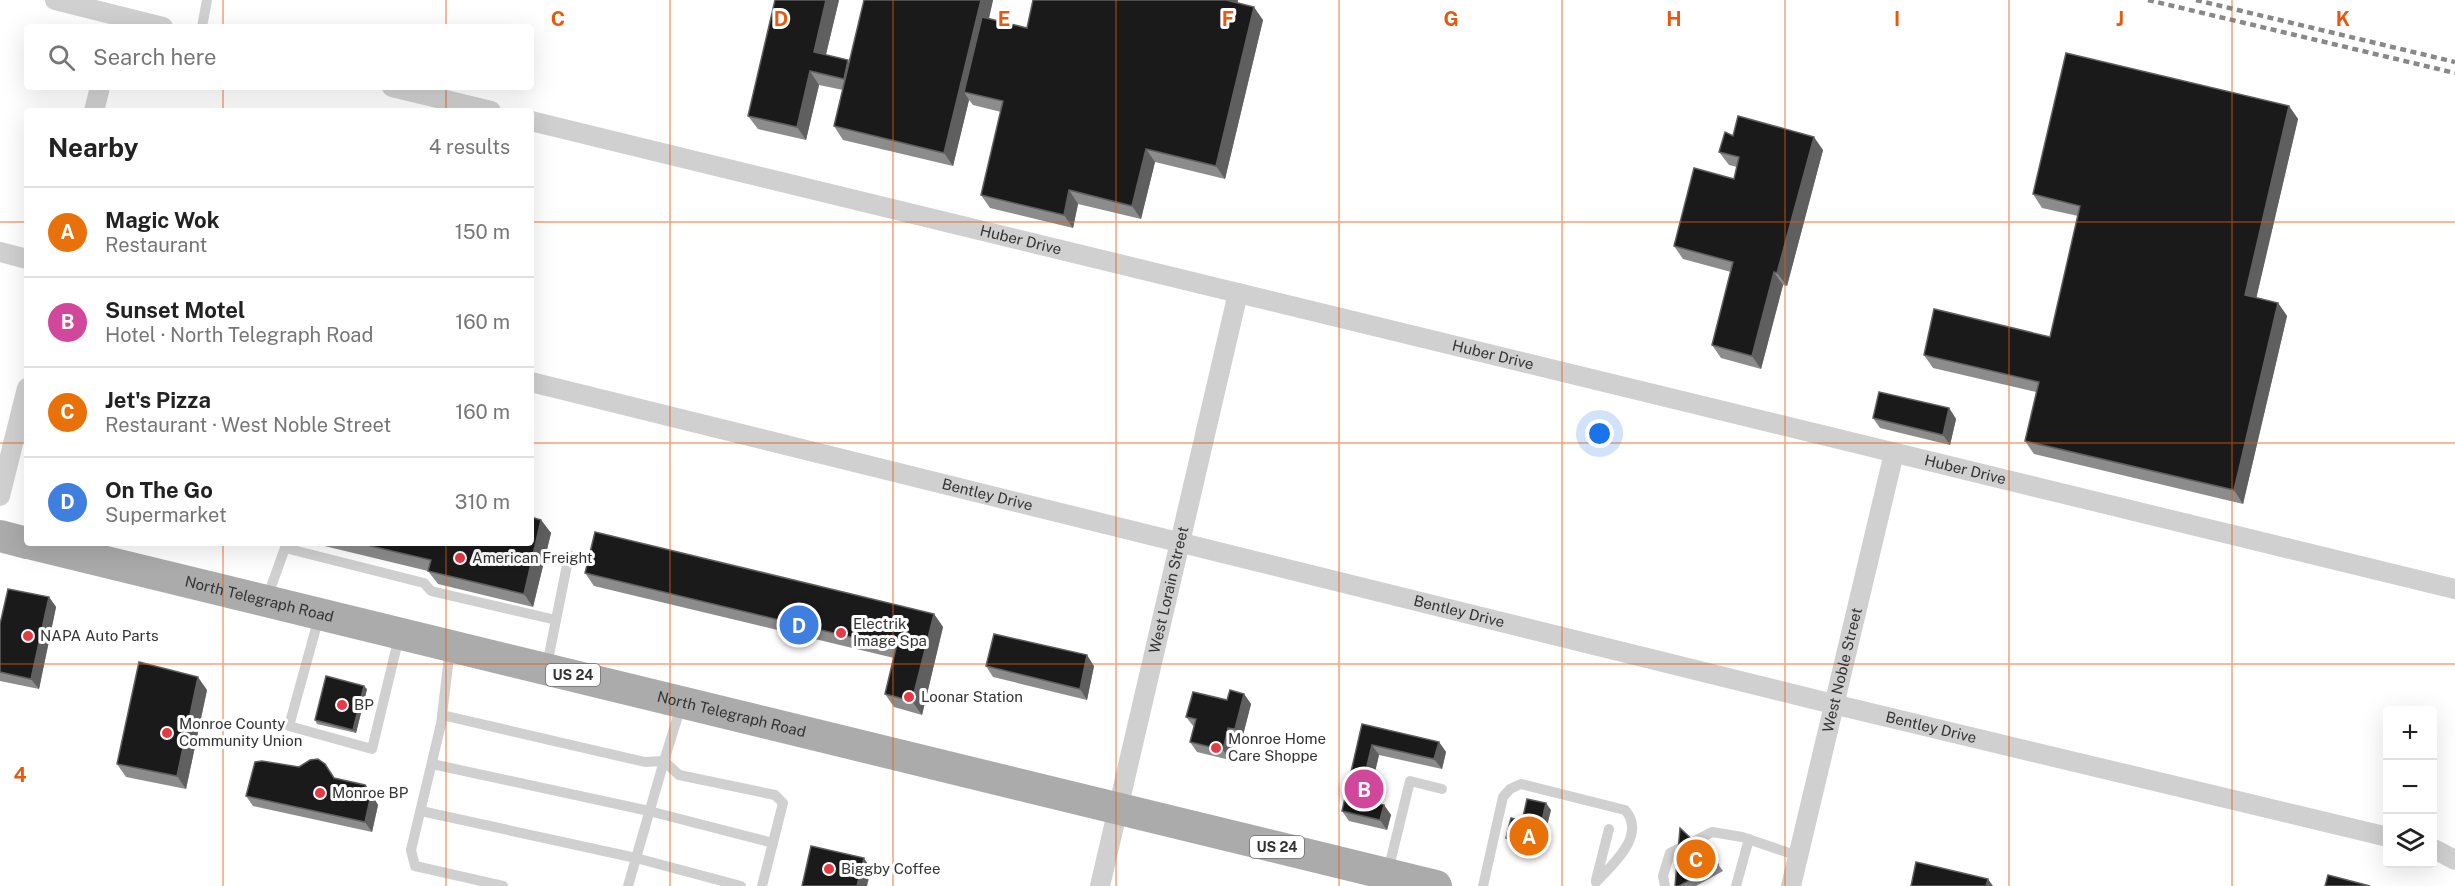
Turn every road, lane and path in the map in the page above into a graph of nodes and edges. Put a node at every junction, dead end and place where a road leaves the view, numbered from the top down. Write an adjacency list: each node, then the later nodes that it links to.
1 (55, 0): 3 (street)
2 (207, 0): 5 (lane)
3 (117, 14): 4 (street)
4 (152, 24)
5 (203, 24)
6 (99, 90): 8 (street)
7 (404, 90): 9 (street)
8 (95, 108)
9 (479, 108)
10 (534, 122): 13 (street, Huber Drive)
11 (0, 252): 12 (street)
12 (24, 258)
13 (1238, 293): 17 (street, Huber Drive); 21 (street, West Lorain Street)
14 (534, 383): 21 (street, Bentley Drive)
15 (24, 395): 16 (street)
16 (7, 436): 18 (street)
17 (1894, 453): 24 (street, Huber Drive); 32 (street, West Noble Street)
18 (0, 496)
19 (0, 536): 20 (main road, North Telegraph Road / US 24)
20 (24, 542)
21 (1182, 542): 32 (street, Bentley Drive); 37 (street, West Lorain Street)
22 (40, 546): 25 (main road, North Telegraph Road / US 24)
23 (569, 555): 27 (lane)
24 (2455, 589)
25 (266, 601): 26 (main road, North Telegraph Road / US 24); 27 (lane)
26 (320, 614): 28 (main road, North Telegraph Road / US 24); 28 (lane)
27 (556, 620): 30 (lane)
28 (400, 633): 29 (main road, North Telegraph Road / US 24)
29 (451, 645): 30 (main road, North Telegraph Road / US 24); 33 (lane)
30 (547, 669): 31 (main road, North Telegraph Road / US 24)
31 (682, 702): 34 (lane); 37 (main road, North Telegraph Road / US 24)
32 (1833, 704): 41 (street, Bentley Drive); 45 (street, West Noble Street)
33 (442, 715): 34 (lane); 35 (lane)
34 (664, 761): 39 (lane); 43 (lane)
35 (432, 764): 38 (lane); 39 (lane)
36 (1442, 789): 48 (lane)
37 (1118, 808): 48 (main road, North Telegraph Road / US 24); 54 (street, West Lorain Street)
38 (421, 811): 46 (lane); 50 (lane)
39 (649, 811): 43 (lane); 46 (lane)
40 (1608, 829): 49 (lane)
41 (2383, 836)
42 (1749, 839): 45 (lane); 57 (lane); 58 (lane)
43 (773, 843): 53 (lane)
44 (2437, 850): 47 (street)
45 (1798, 856): 59 (street, West Noble Street)
46 (636, 858): 51 (lane); 52 (lane)
47 (2455, 860)
48 (1385, 880): 55 (main road, North Telegraph Road / US 24)
49 (1595, 884): 56 (lane)
50 (503, 886)
51 (628, 886)
52 (741, 886)
53 (762, 886)
54 (1100, 886)
55 (1436, 886)
56 (1483, 886)
57 (1665, 886)
58 (1737, 886)
59 (1791, 886)

